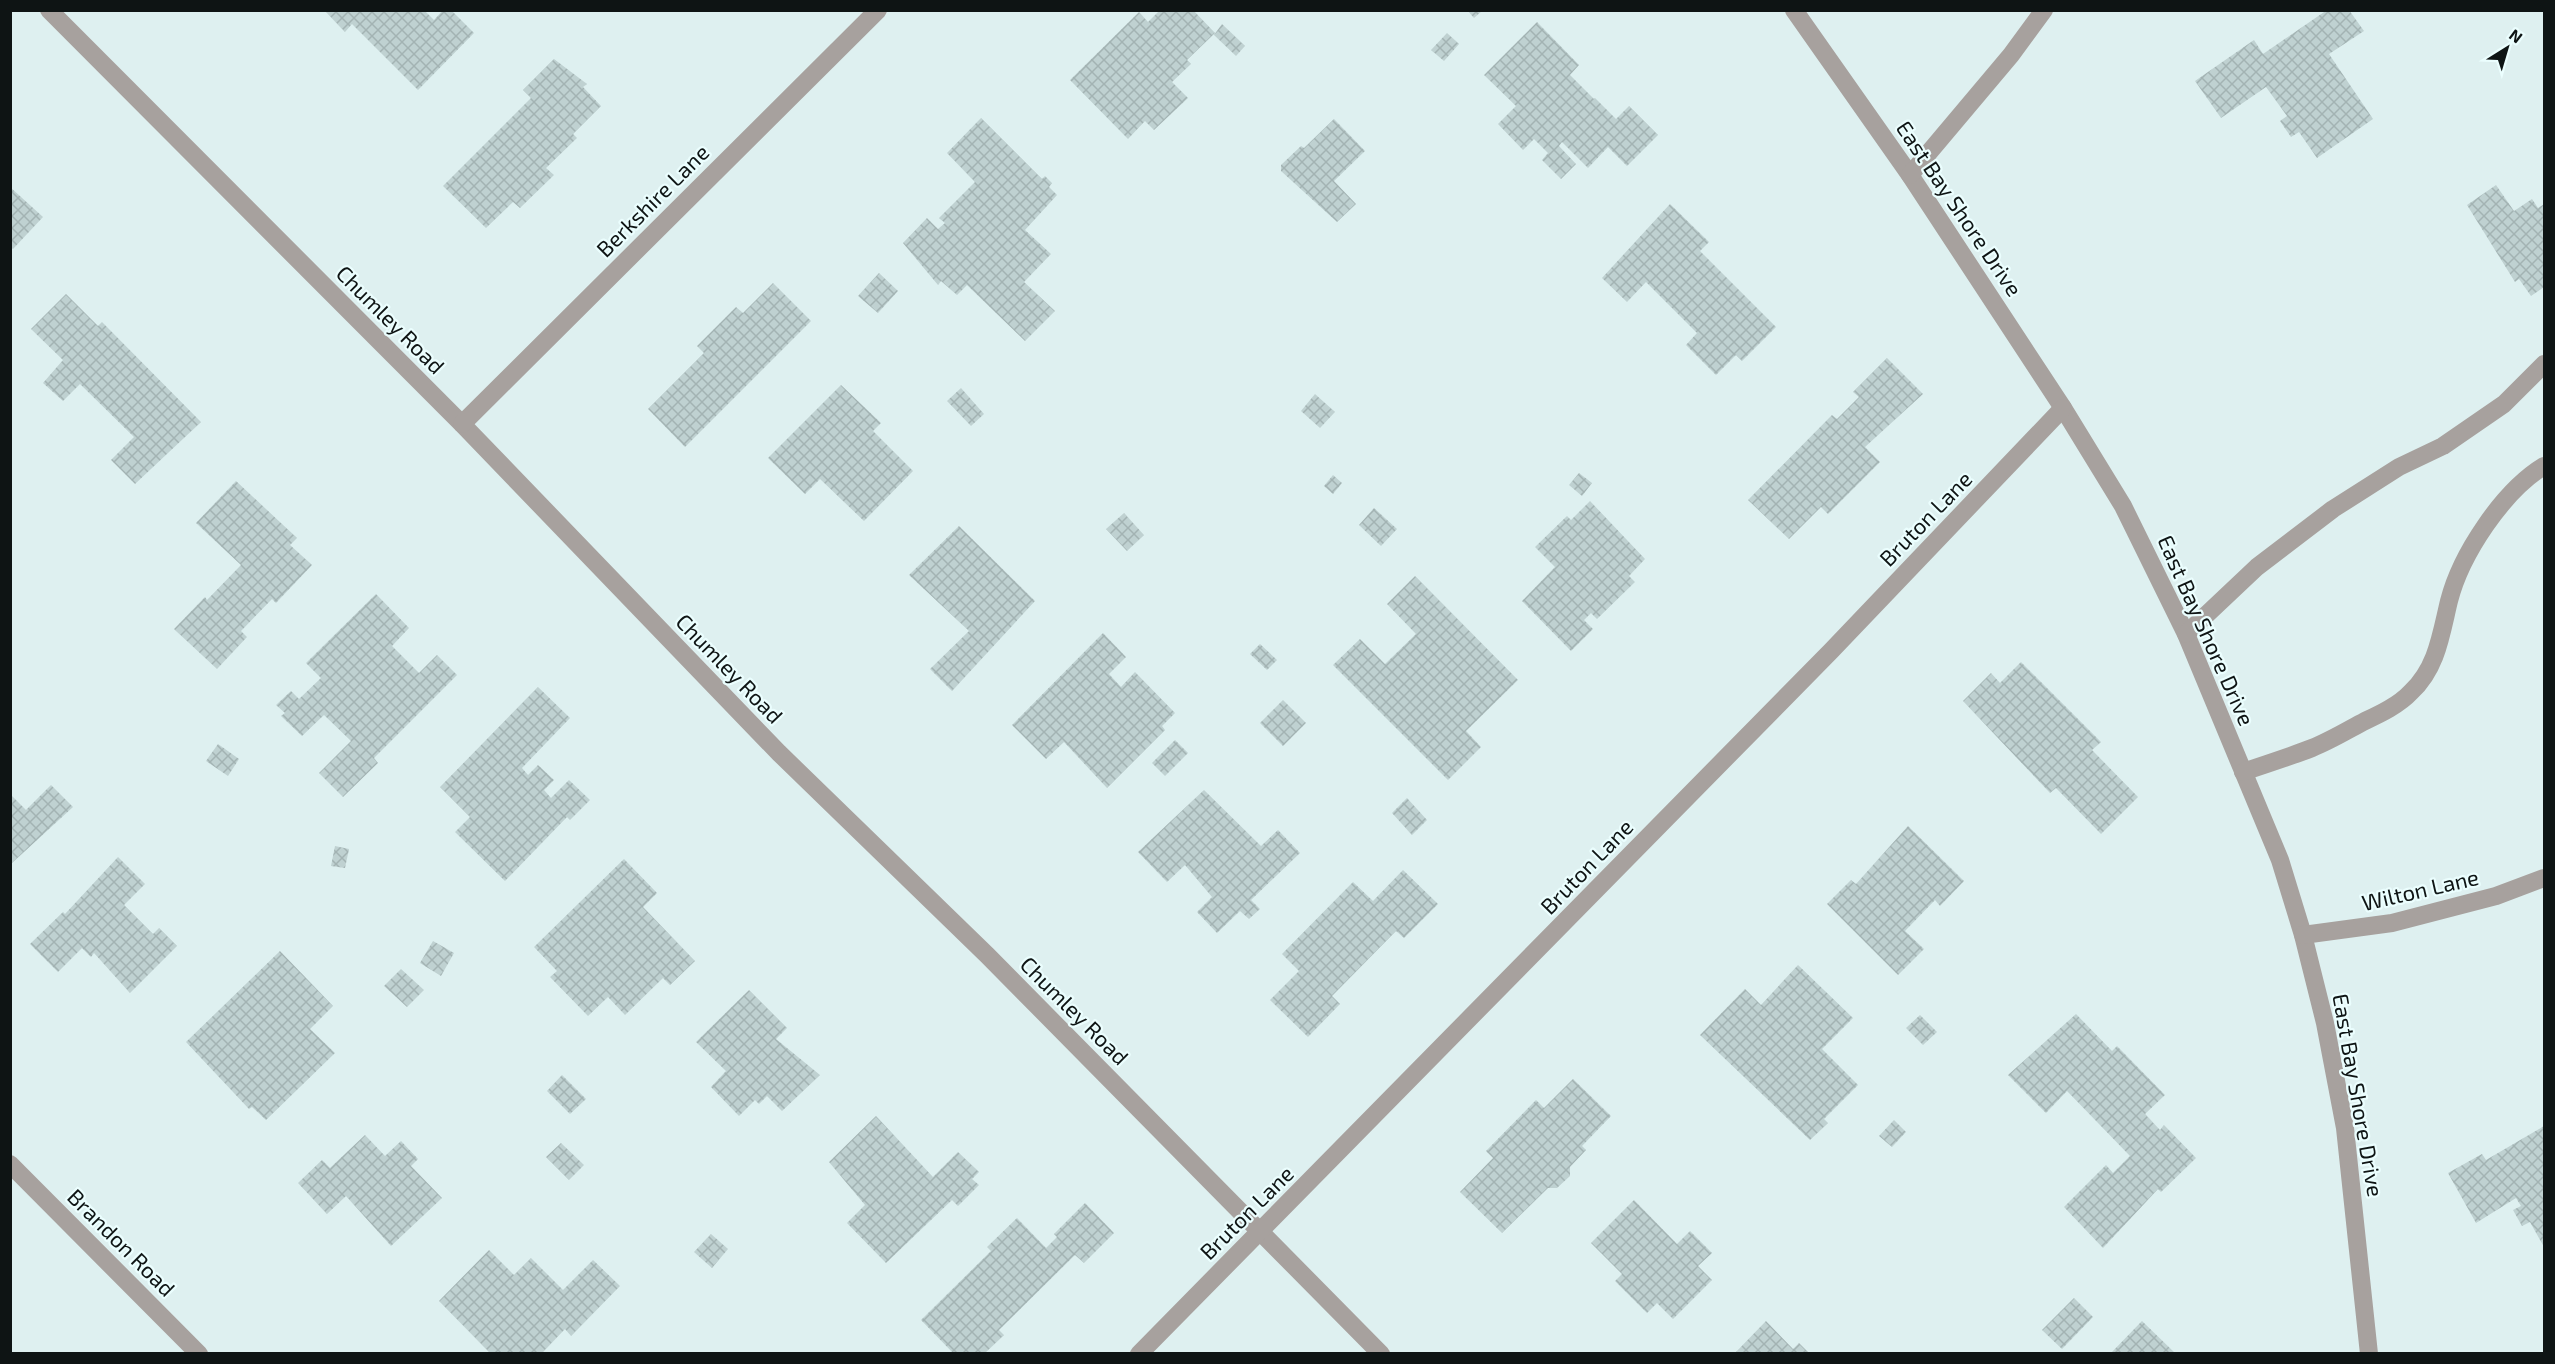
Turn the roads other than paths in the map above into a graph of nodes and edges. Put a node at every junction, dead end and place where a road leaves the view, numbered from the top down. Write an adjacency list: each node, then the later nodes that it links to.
1 (49, 10): 8 (street, Chumley Road)
2 (878, 10): 8 (street, Berkshire Lane)
3 (1794, 10): 5 (street, East Bay Shore Drive)
4 (2044, 10): 5 (street)
5 (1910, 175): 7 (street, East Bay Shore Drive)
6 (2544, 364): 10 (street)
7 (2063, 408): 10 (street, East Bay Shore Drive); 15 (street, Bruton Lane)
8 (462, 424): 15 (street, Chumley Road)
9 (2544, 466): 11 (street)
10 (2186, 634): 11 (street, East Bay Shore Drive)
11 (2243, 772): 13 (street, East Bay Shore Drive)
12 (2544, 878): 13 (street, Wilton Lane)
13 (2303, 935): 19 (street, East Bay Shore Drive)
14 (10, 1164): 16 (street, Brandon Road)
15 (1260, 1232): 17 (street, Bruton Lane); 18 (street, Chumley Road)
16 (200, 1353)
17 (1139, 1353)
18 (1381, 1353)
19 (2369, 1353)

